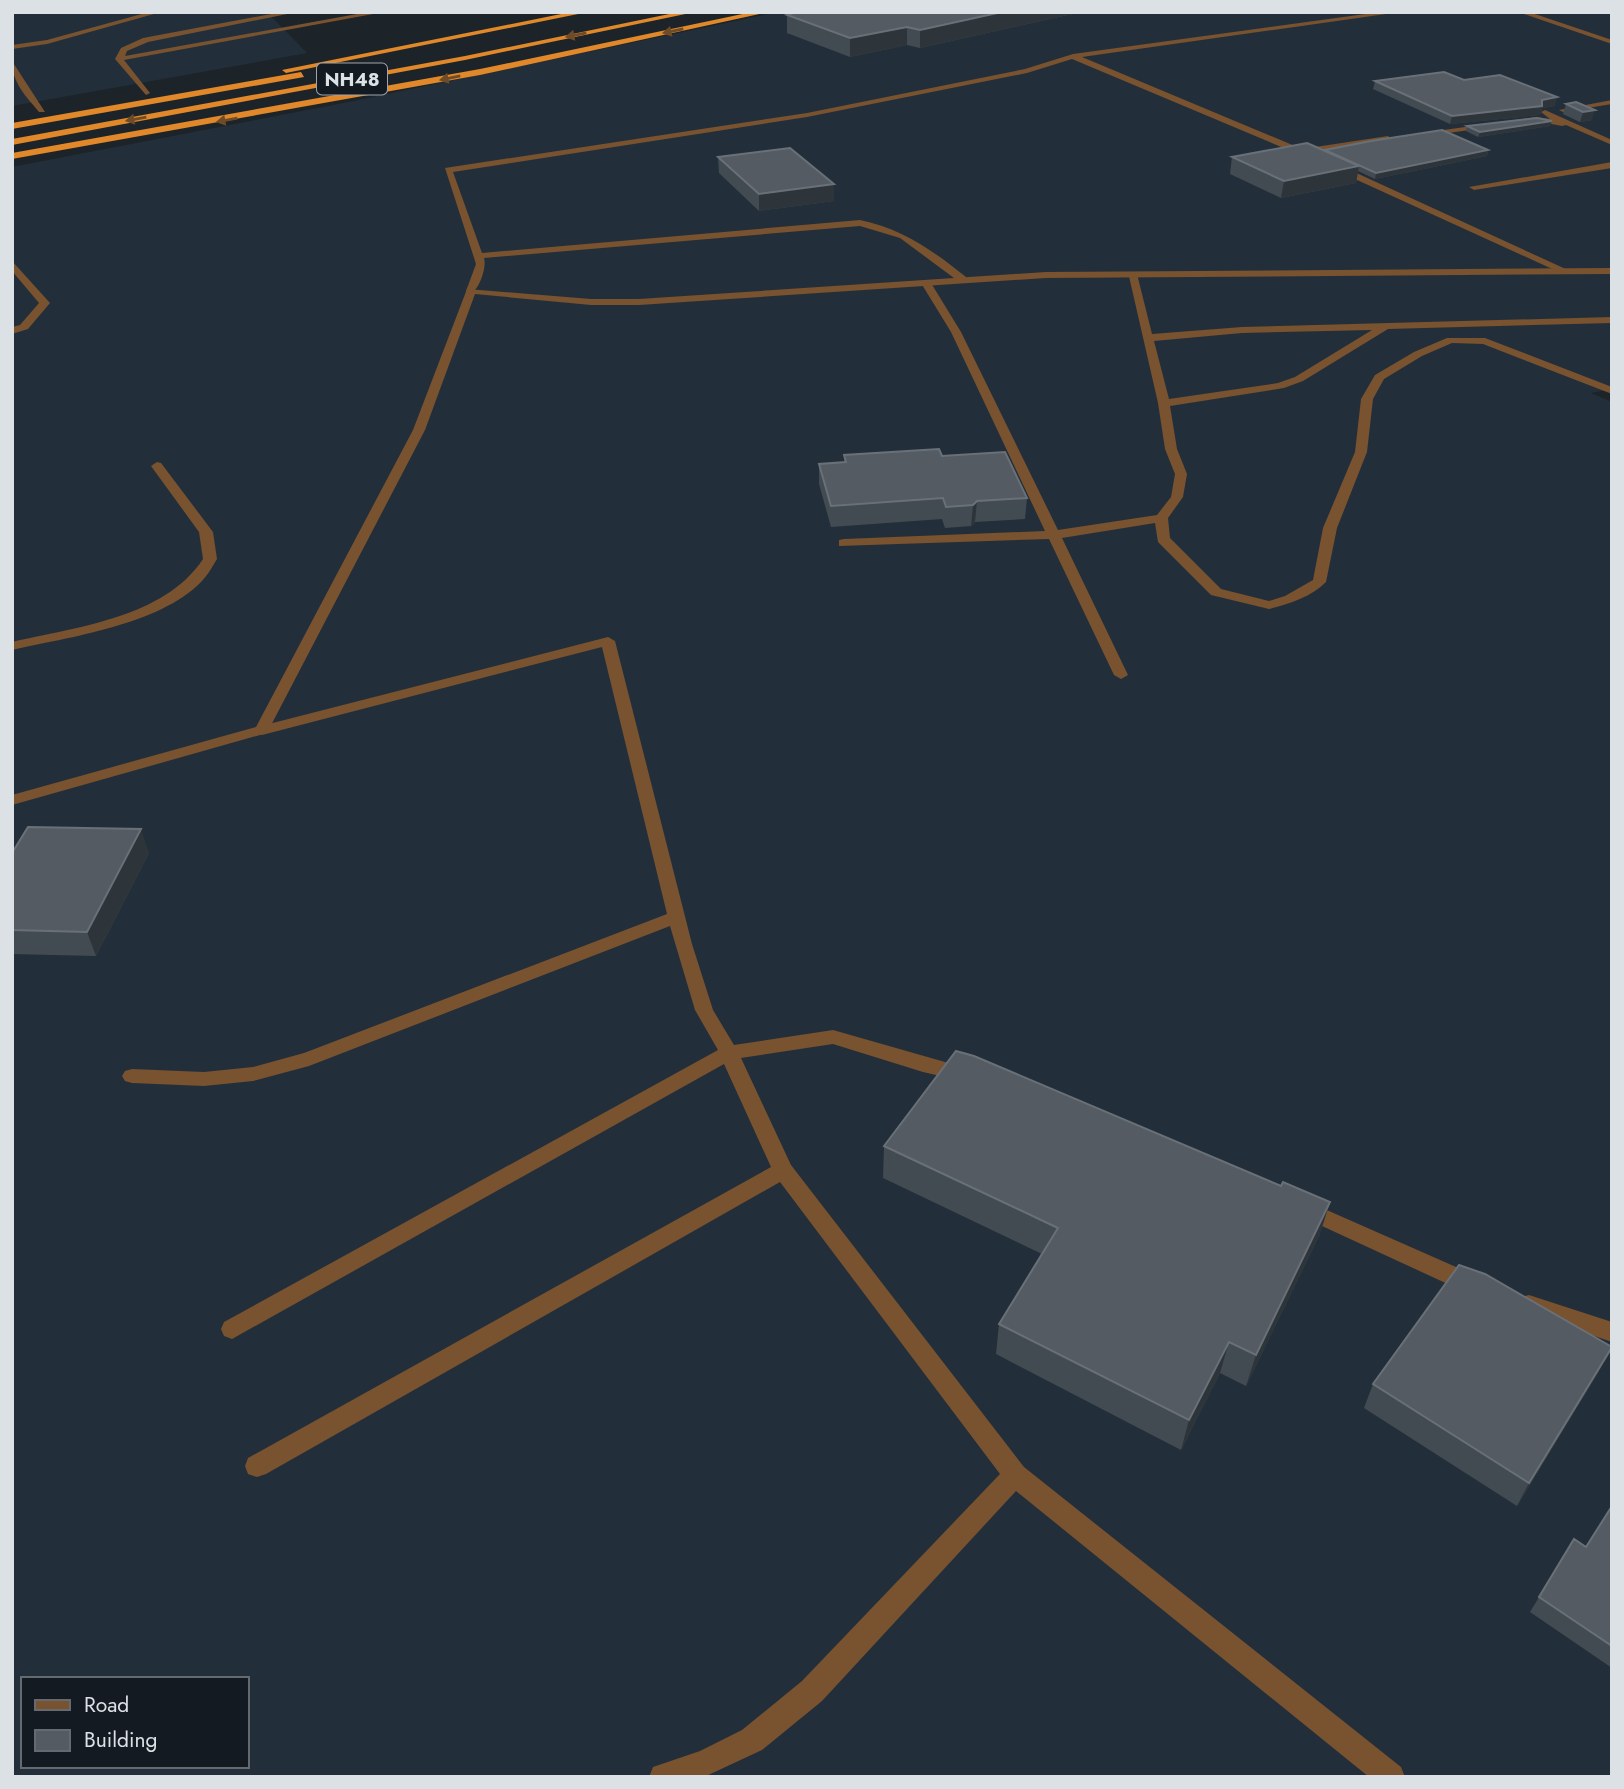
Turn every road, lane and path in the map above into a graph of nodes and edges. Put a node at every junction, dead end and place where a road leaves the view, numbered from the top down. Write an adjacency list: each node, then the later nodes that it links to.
1 (158, 12): 10 (street)
2 (294, 12): 12 (street)
3 (381, 12): 12 (street)
4 (691, 12): 21 (highway, NH48, one-way to 21)
5 (764, 12): 24 (highway, one-way to 24)
6 (1397, 12): 11 (street)
7 (1521, 12): 9 (street)
8 (584, 17): 14 (highway); 18 (highway, NH48)
9 (1612, 42)
10 (12, 47)
11 (1073, 56): 23 (street); 29 (street)
12 (119, 60): 14 (street)
13 (12, 63): 16 (street)
14 (146, 93): 16 (highway)
15 (1612, 102): 17 (street)
16 (37, 111)
17 (1545, 112): 19 (street); 22 (street)
18 (12, 126)
19 (1406, 136)
20 (1393, 138): 23 (street)
21 (12, 142)
22 (1612, 143)
23 (1302, 152): 25 (street)
24 (12, 156)
25 (1314, 157)
26 (1327, 163): 31 (street)
27 (1612, 165): 28 (street)
28 (1474, 187)
29 (478, 256): 34 (street); 36 (street)
30 (12, 264): 39 (street)
31 (1566, 271): 32 (street); 33 (street)
32 (1612, 271)
33 (1132, 274): 34 (street); 40 (street)
34 (962, 279): 35 (street)
35 (926, 283): 36 (street); 45 (street)
36 (471, 290): 49 (street)
37 (1612, 320): 38 (street)
38 (1387, 325): 40 (street); 42 (street)
39 (12, 331)
40 (1148, 338): 42 (street)
41 (1612, 391): 44 (street)
42 (1164, 403): 44 (street)
43 (157, 466): 47 (street)
44 (1161, 518): 45 (street)
45 (1054, 535): 46 (street); 48 (street)
46 (844, 543)
47 (12, 646)
48 (1121, 675)
49 (262, 730): 50 (street); 51 (street)
50 (12, 800)
51 (677, 917): 52 (street); 53 (street)
52 (729, 1053): 54 (street); 55 (street); 57 (street)
53 (132, 1076)
54 (981, 1079)
55 (783, 1170): 59 (street); 60 (street)
56 (1284, 1199): 58 (street)
57 (232, 1329)
58 (1612, 1332)
59 (257, 1466)
60 (1015, 1475): 61 (street); 62 (street)
61 (663, 1777)
62 (1391, 1777)

